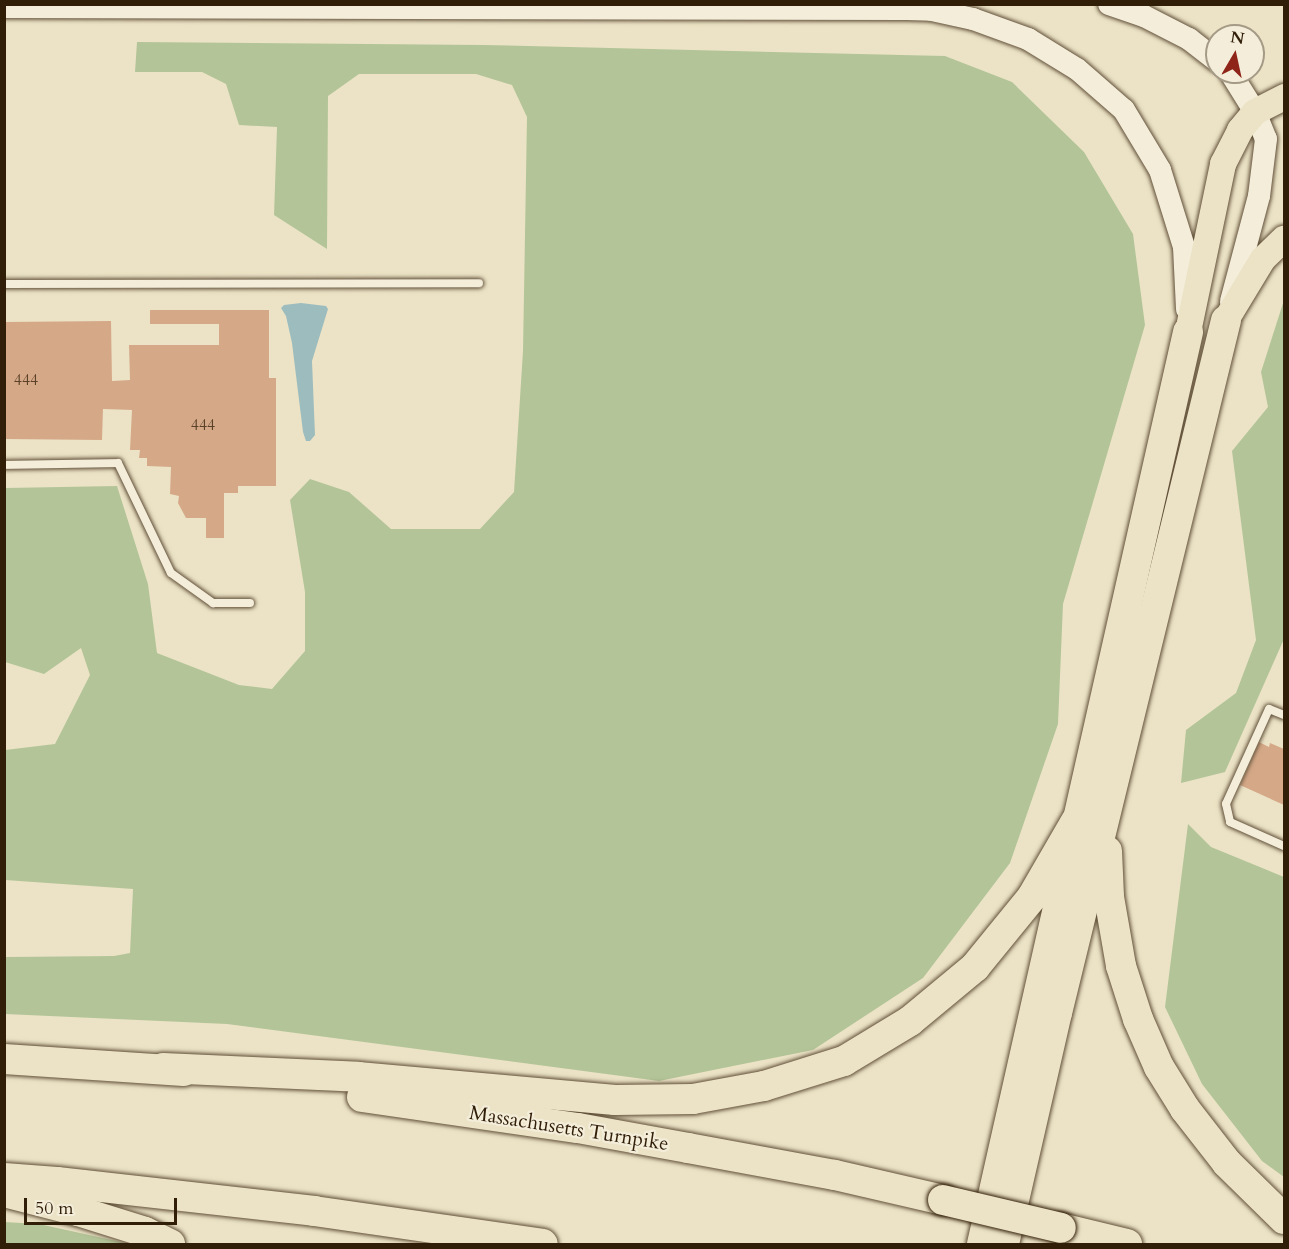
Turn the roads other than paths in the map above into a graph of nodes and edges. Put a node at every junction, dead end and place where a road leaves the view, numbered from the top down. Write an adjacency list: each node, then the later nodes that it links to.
1 (1109, 4): 3 (main road)
2 (4, 7): 11 (main road)
3 (1205, 52)
4 (1238, 84): 6 (main road)
5 (1284, 97): 6 (main road)
6 (1256, 112): 10 (main road); 11 (main road)
7 (1284, 239): 10 (main road)
8 (479, 283): 9 (lane)
9 (4, 284)
10 (1226, 320): 15 (highway)
11 (1188, 332): 15 (highway)
12 (4, 465): 13 (lane)
13 (249, 603)
14 (1284, 715): 16 (lane)
15 (1091, 820): 18 (highway); 21 (highway); 24 (highway); 25 (highway)
16 (1284, 846)
17 (4, 1059): 18 (highway, Massachusetts Turnpike)
18 (163, 1068): 26 (highway, Massachusetts Turnpike, bridge)
19 (4, 1178): 23 (highway)
20 (4, 1192): 22 (highway)
21 (1284, 1219)
22 (170, 1245)
23 (543, 1245)
24 (982, 1245)
25 (1004, 1245)
26 (1127, 1245)

